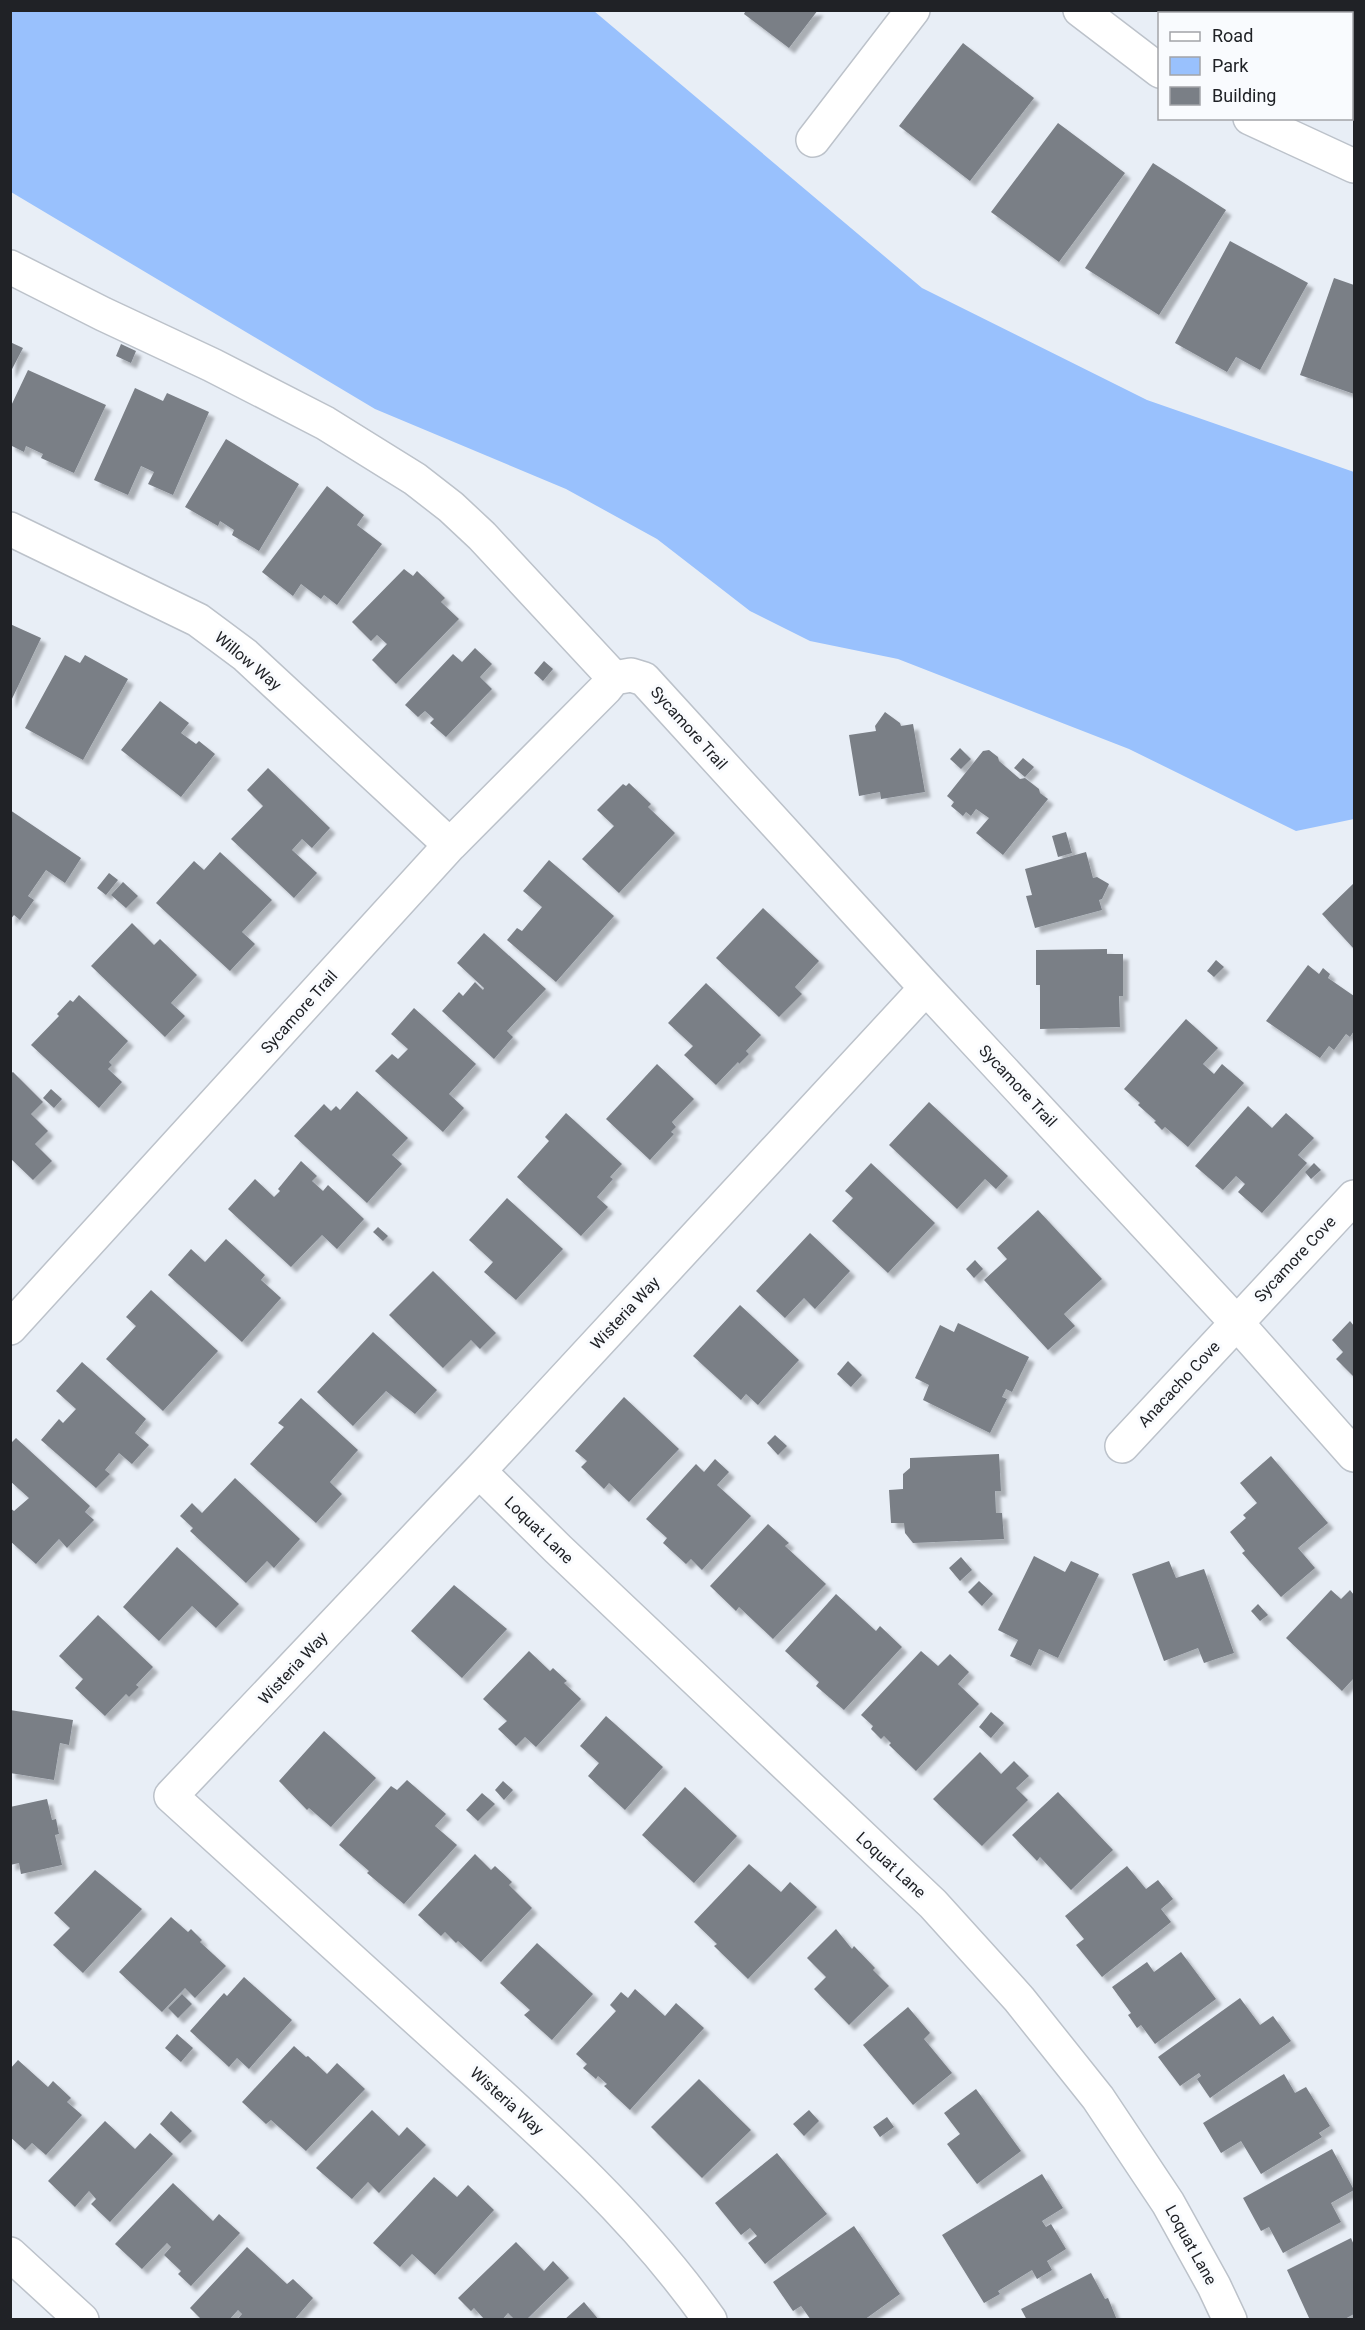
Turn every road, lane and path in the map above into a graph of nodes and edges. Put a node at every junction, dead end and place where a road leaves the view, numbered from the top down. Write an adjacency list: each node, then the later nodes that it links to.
1 (913, 10): 5 (street)
2 (1080, 10): 3 (street)
3 (1158, 70)
4 (1254, 120): 6 (street)
5 (813, 140)
6 (1354, 166)
7 (10, 267): 9 (street)
8 (10, 529): 10 (street, Willow Way)
9 (614, 678): 10 (street, Sycamore Trail); 11 (street, Sycamore Trail)
10 (450, 845): 14 (street, Sycamore Trail)
11 (926, 988): 13 (street, Sycamore Trail); 17 (street, Wisteria Way)
12 (1354, 1197): 13 (street, Sycamore Cove)
13 (1236, 1322): 15 (street, Anacacho Cove); 16 (street, Sycamore Trail)
14 (10, 1328)
15 (1122, 1446)
16 (1354, 1455)
17 (479, 1471): 20 (street, Wisteria Way); 21 (street, Loquat Lane)
18 (10, 2254): 19 (street)
19 (82, 2319)
20 (710, 2319)
21 (1230, 2319)

